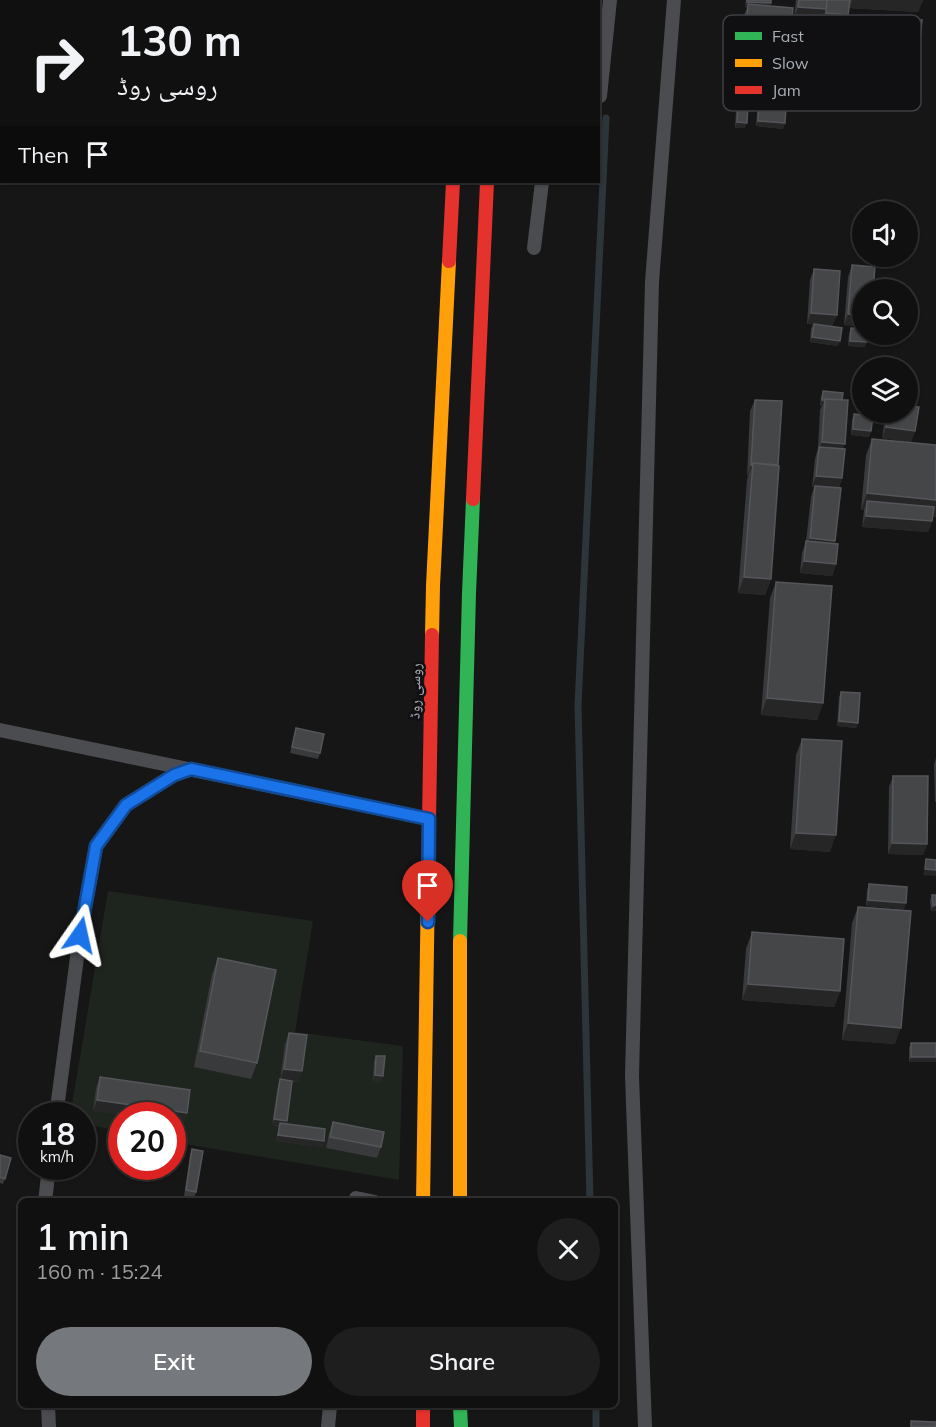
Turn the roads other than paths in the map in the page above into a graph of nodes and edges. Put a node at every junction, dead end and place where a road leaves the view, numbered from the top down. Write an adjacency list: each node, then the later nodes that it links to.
1 (610, 0): 3 (lane)
2 (674, 0): 24 (lane)
3 (600, 96)
4 (453, 183): 10 (main road, روسی روڈ)
5 (487, 183): 15 (main road)
6 (542, 183): 7 (lane)
7 (534, 248)
8 (0, 730): 9 (lane)
9 (191, 769): 10 (lane); 11 (lane)
10 (429, 819): 14 (main road, روسی روڈ)
11 (58, 1102)
12 (48, 1180): 13 (lane)
13 (45, 1198)
14 (421, 1198)
15 (460, 1198)
16 (48, 1408): 20 (lane)
17 (330, 1408): 21 (lane)
18 (423, 1408): 22 (main road)
19 (460, 1408): 23 (main road)
20 (49, 1427)
21 (328, 1427)
22 (423, 1427)
23 (460, 1427)
24 (645, 1427)

